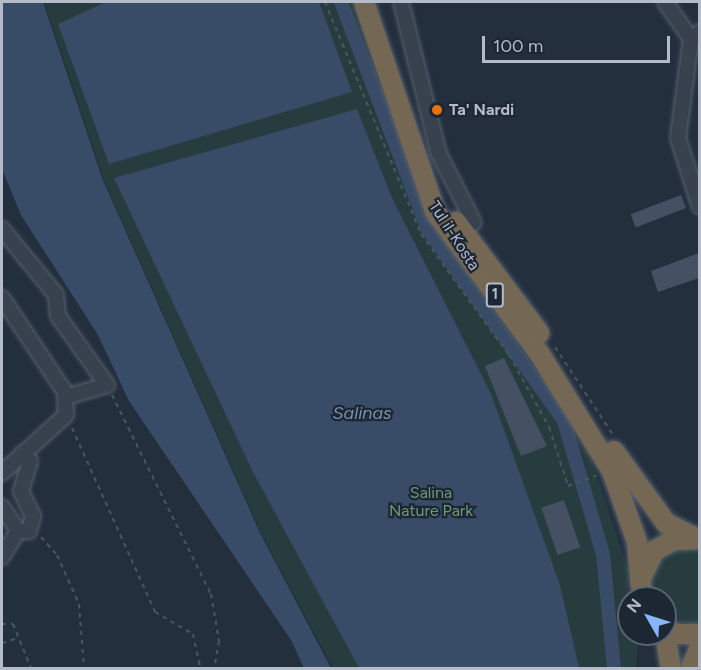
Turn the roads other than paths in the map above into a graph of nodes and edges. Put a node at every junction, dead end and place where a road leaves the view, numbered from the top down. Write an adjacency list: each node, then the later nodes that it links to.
1 (364, 2): 17 (highway, Tul il-Kosta / 1)
2 (373, 2): 15 (highway, Tul il-Kosta / 1)
3 (665, 2): 5 (street)
4 (405, 3): 7 (street)
5 (695, 35): 6 (street)
6 (699, 207)
7 (474, 222)
8 (2, 229): 10 (street)
9 (2, 298): 10 (street)
10 (66, 397): 11 (street)
11 (23, 453): 12 (street); 14 (street)
12 (2, 473)
13 (2, 507): 14 (street)
14 (24, 531): 16 (street)
15 (698, 539): 18 (highway, 1)
16 (2, 557)
17 (642, 586)
18 (643, 586)
19 (677, 634): 20 (highway)
20 (699, 634)
21 (667, 646): 23 (highway)
22 (699, 647): 24 (highway)
23 (670, 669)
24 (691, 669)

